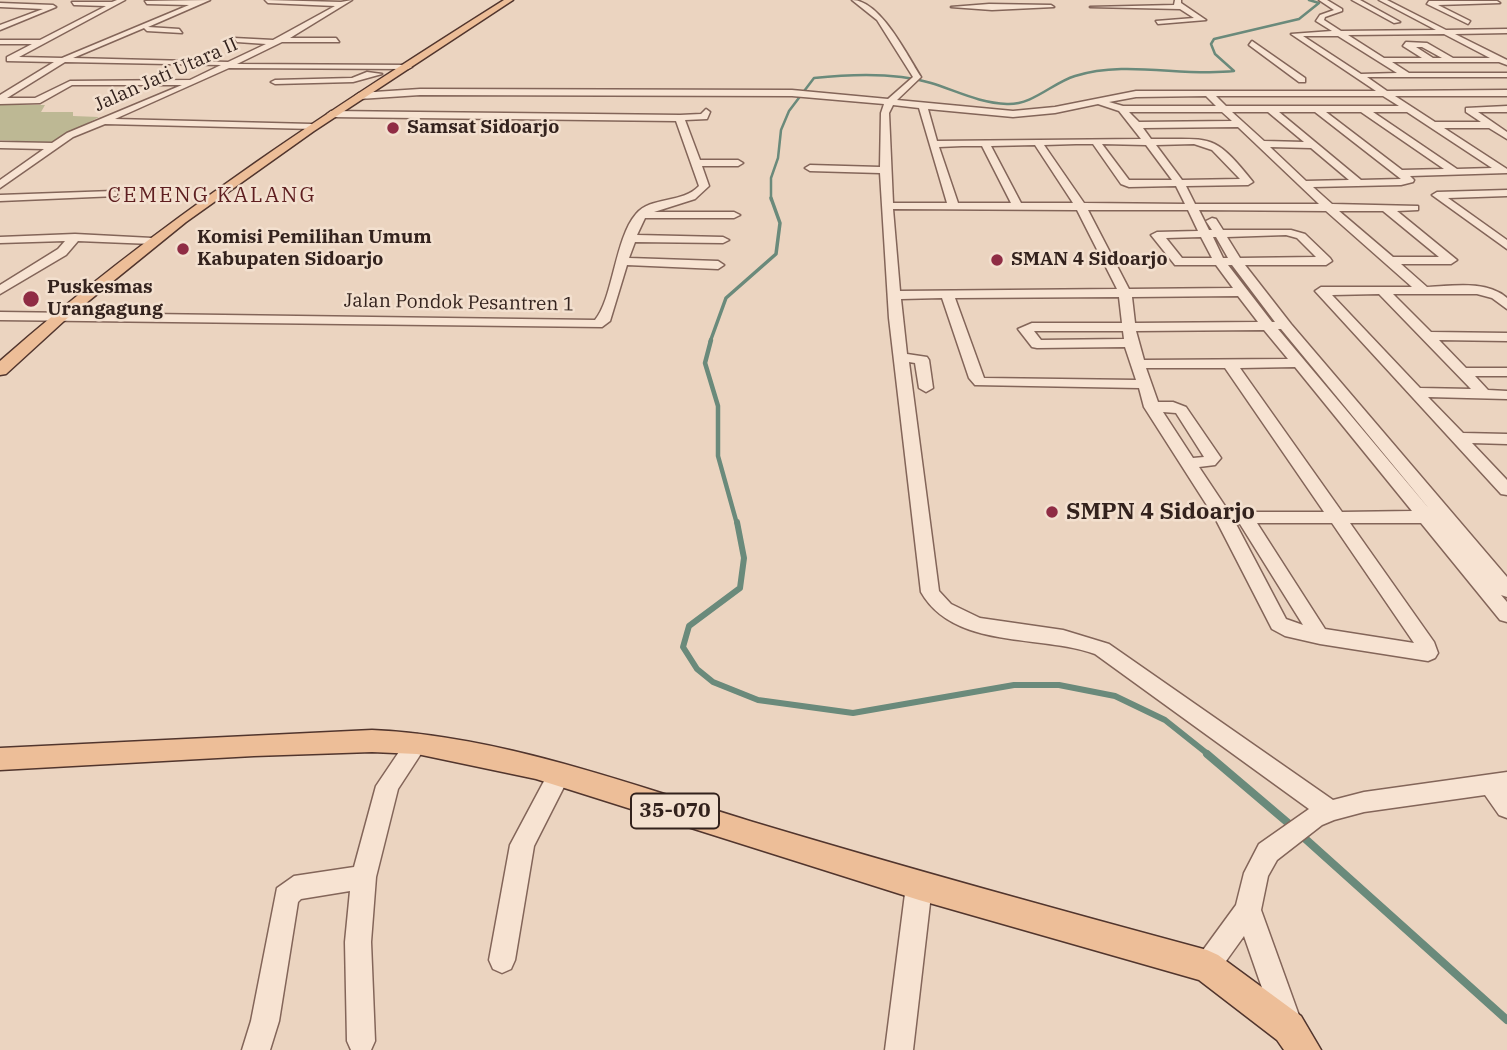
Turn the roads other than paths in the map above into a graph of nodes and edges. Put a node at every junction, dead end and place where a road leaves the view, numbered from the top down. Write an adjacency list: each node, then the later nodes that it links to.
1 (509, 0): 65 (main road)
2 (855, 0): 84 (street)
3 (982, 0): 20 (street)
4 (1322, 0): 23 (street)
5 (1355, 0): 37 (street)
6 (1381, 0): 38 (street)
7 (1390, 0): 38 (street)
8 (268, 1): 12 (street)
9 (118, 2): 14 (street); 51 (street)
10 (147, 2): 11 (street)
11 (203, 2): 42 (street)
12 (345, 2): 48 (street, Jalan Jati Utara II)
13 (1425, 2): 16 (street); 25 (street)
14 (74, 3)
15 (1179, 3): 22 (street); 28 (street)
16 (1497, 3)
17 (0, 5): 18 (street)
18 (18, 5): 24 (street); 41 (street)
19 (954, 7): 20 (street)
20 (990, 7): 21 (street); 31 (street)
21 (1051, 7)
22 (1093, 7)
23 (1340, 10): 30 (street); 33 (street)
24 (0, 12)
25 (1447, 12): 26 (street); 32 (street)
26 (1463, 12): 27 (street); 32 (street)
27 (1496, 12)
28 (1187, 13): 29 (street); 34 (street)
29 (1106, 16)
30 (1352, 16)
31 (1000, 17)
32 (1472, 20): 38 (street)
33 (1320, 21): 35 (street); 45 (street)
34 (1158, 22)
35 (1342, 22)
36 (1375, 22): 37 (street)
37 (1396, 22): 38 (street)
38 (1429, 22): 46 (street)
39 (1495, 22): 40 (street)
40 (1507, 22)
41 (0, 28)
42 (140, 28): 43 (street); 59 (street)
43 (178, 31)
44 (1507, 32): 46 (street)
45 (1337, 33): 46 (street); 60 (street); 68 (street); 78 (street)
46 (1452, 33): 63 (street)
47 (241, 38): 48 (street)
48 (279, 40): 49 (street); 55 (street, Jalan Jati Utara II)
49 (336, 40)
50 (0, 42): 51 (street)
51 (39, 42): 58 (street)
52 (1252, 43): 74 (street)
53 (1446, 44): 54 (street)
54 (1424, 45): 61 (street); 62 (street)
55 (260, 50): 56 (street); 64 (street, Jalan Jati Utara II)
56 (286, 51)
57 (0, 59): 58 (street)
58 (10, 59): 59 (street)
59 (65, 59): 64 (street); 81 (street)
60 (1383, 60): 61 (street); 69 (street)
61 (1431, 60): 62 (street)
62 (1453, 60): 63 (street)
63 (1505, 60)
64 (228, 65): 66 (street); 72 (street, Jalan Jati Utara II)
65 (408, 66): 66 (street); 67 (main road)
66 (327, 67): 71 (street)
67 (396, 75): 71 (street); 75 (main road)
68 (1364, 75): 69 (street); 78 (street)
69 (1407, 75): 70 (street)
70 (1507, 75)
71 (314, 80): 73 (street)
72 (190, 82): 81 (street); 100 (street, Jalan Jati Utara II)
73 (275, 82)
74 (1303, 85): 77 (street); 78 (street)
75 (372, 88): 76 (street); 83 (main road)
76 (558, 92): 80 (street); 83 (street); 84 (street); 96 (street)
77 (1209, 92): 78 (street); 85 (street); 89 (street)
78 (1388, 92): 79 (street); 94 (street); 105 (street)
79 (1507, 92)
80 (500, 96): 82 (street); 96 (street)
81 (0, 100)
82 (387, 100): 83 (street); 90 (street)
83 (351, 101): 90 (street); 98 (main road)
84 (891, 101): 86 (street); 87 (street); 122 (street)
85 (1109, 101): 88 (street); 88 (street); 89 (street); 103 (street)
86 (923, 106): 87 (street); 113 (street)
87 (936, 106): 88 (street)
88 (960, 108)
89 (1222, 108): 91 (street); 101 (street)
90 (375, 109): 96 (street)
91 (1270, 109): 92 (street); 116 (street)
92 (1317, 109): 93 (street); 123 (street)
93 (1363, 109): 94 (street); 124 (street)
94 (1409, 109): 104 (street)
95 (1507, 109): 106 (street)
96 (488, 111)
97 (706, 112): 99 (street)
98 (331, 114): 99 (street); 102 (main road)
99 (680, 118): 118 (street)
100 (101, 122): 102 (street); 117 (street, Jalan Jati Utara II)
101 (1240, 124): 103 (street); 114 (street)
102 (314, 125): 147 (main road)
103 (1141, 125): 110 (street)
104 (1434, 125): 105 (street); 121 (street)
105 (1445, 125): 106 (street); 121 (street)
106 (1489, 125): 107 (street); 108 (street)
107 (1507, 125)
108 (1507, 136)
109 (1096, 142): 110 (street); 112 (street); 125 (street)
110 (1154, 142): 125 (street); 125 (street)
111 (985, 143): 112 (street); 113 (street); 135 (street)
112 (1038, 143): 136 (street)
113 (933, 144): 134 (street)
114 (1262, 144): 116 (street); 126 (street)
115 (4, 145): 117 (street)
116 (1314, 145): 127 (street)
117 (53, 146): 128 (street, Jalan Jati Utara II)
118 (695, 163): 119 (street); 140 (street)
119 (738, 163)
120 (810, 168): 122 (street)
121 (1506, 169): 124 (street)
122 (885, 170): 132 (street)
123 (1400, 173): 124 (street); 127 (street)
124 (1456, 173)
125 (1186, 184): 133 (street)
126 (1306, 184): 127 (street); 137 (street)
127 (1360, 184)
128 (0, 185)
129 (113, 194): 130 (street)
130 (0, 198)
131 (1505, 199): 148 (street)
132 (887, 206): 134 (street); 159 (street)
133 (1198, 206): 136 (street); 137 (street); 142 (street)
134 (954, 207): 135 (street)
135 (1018, 207): 136 (street)
136 (1081, 207): 158 (street)
137 (1328, 207): 138 (street); 150 (street)
138 (1385, 207): 139 (street); 150 (street)
139 (1414, 208)
140 (641, 215): 141 (street); 144 (street, Jalan Pondok Pesantren 1)
141 (734, 215)
142 (1212, 234): 151 (street); 151 (street); 152 (street); 152 (street)
143 (75, 237): 145 (street); 147 (street); 154 (street)
144 (630, 238): 146 (street); 149 (street, Jalan Pondok Pesantren 1)
145 (0, 240)
146 (723, 240)
147 (152, 242): 164 (main road)
148 (1505, 242)
149 (624, 261): 153 (street); 164 (street, Jalan Pondok Pesantren 1)
150 (1390, 261): 156 (street)
151 (1236, 262): 152 (street); 167 (street)
152 (1220, 263): 157 (street)
153 (718, 265)
154 (0, 290)
155 (1382, 290): 156 (street); 161 (street); 180 (street)
156 (1423, 290): 162 (street)
157 (1244, 292): 158 (street); 165 (street)
158 (1125, 293): 160 (street); 166 (street)
159 (894, 295): 160 (street); 171 (street)
160 (947, 295): 178 (street)
161 (1394, 302): 162 (street); 168 (street)
162 (1505, 303)
163 (0, 316): 164 (street)
164 (56, 319): 175 (main road)
165 (1268, 326): 166 (street); 167 (street); 173 (street)
166 (1130, 327): 170 (street); 170 (street)
167 (1286, 327): 189 (street)
168 (1426, 336): 169 (street); 176 (street)
169 (1507, 337)
170 (1131, 343): 172 (street)
171 (902, 357): 179 (street); 200 (street)
172 (1137, 363): 174 (street); 178 (street)
173 (1301, 363): 174 (street); 189 (street)
174 (1230, 364): 188 (street)
175 (0, 370)
176 (1461, 372): 177 (street); 181 (street)
177 (1507, 372)
178 (1143, 384): 183 (street)
179 (926, 388)
180 (1417, 392): 181 (street); 184 (street)
181 (1483, 394): 182 (street)
182 (1507, 395)
183 (1152, 407): 186 (street); 186 (street)
184 (1460, 438): 185 (street); 187 (street)
185 (1507, 439)
186 (1186, 463): 190 (street)
187 (1505, 485)
188 (1337, 516): 189 (street); 191 (street); 194 (street)
189 (1436, 517): 192 (street); 193 (street)
190 (1224, 518): 191 (street); 194 (street)
191 (1245, 518): 194 (street)
192 (1507, 590)
193 (1507, 615)
194 (1320, 637)
195 (417, 743): 196 (main road, 35-070); 197 (main road, 35-070); 201 (street)
196 (0, 759)
197 (559, 775): 202 (main road, 35-070); 204 (street)
198 (1498, 783): 199 (street); 200 (street)
199 (1507, 808)
200 (1322, 815): 203 (street)
201 (364, 877): 207 (street); 208 (street)
202 (919, 886): 205 (main road, 35-070); 209 (street)
203 (1248, 910): 205 (street); 206 (street)
204 (502, 960)
205 (1207, 966): 206 (main road, 35-070)
206 (1296, 1039)
207 (361, 1041)
208 (256, 1050)
209 (899, 1050)

